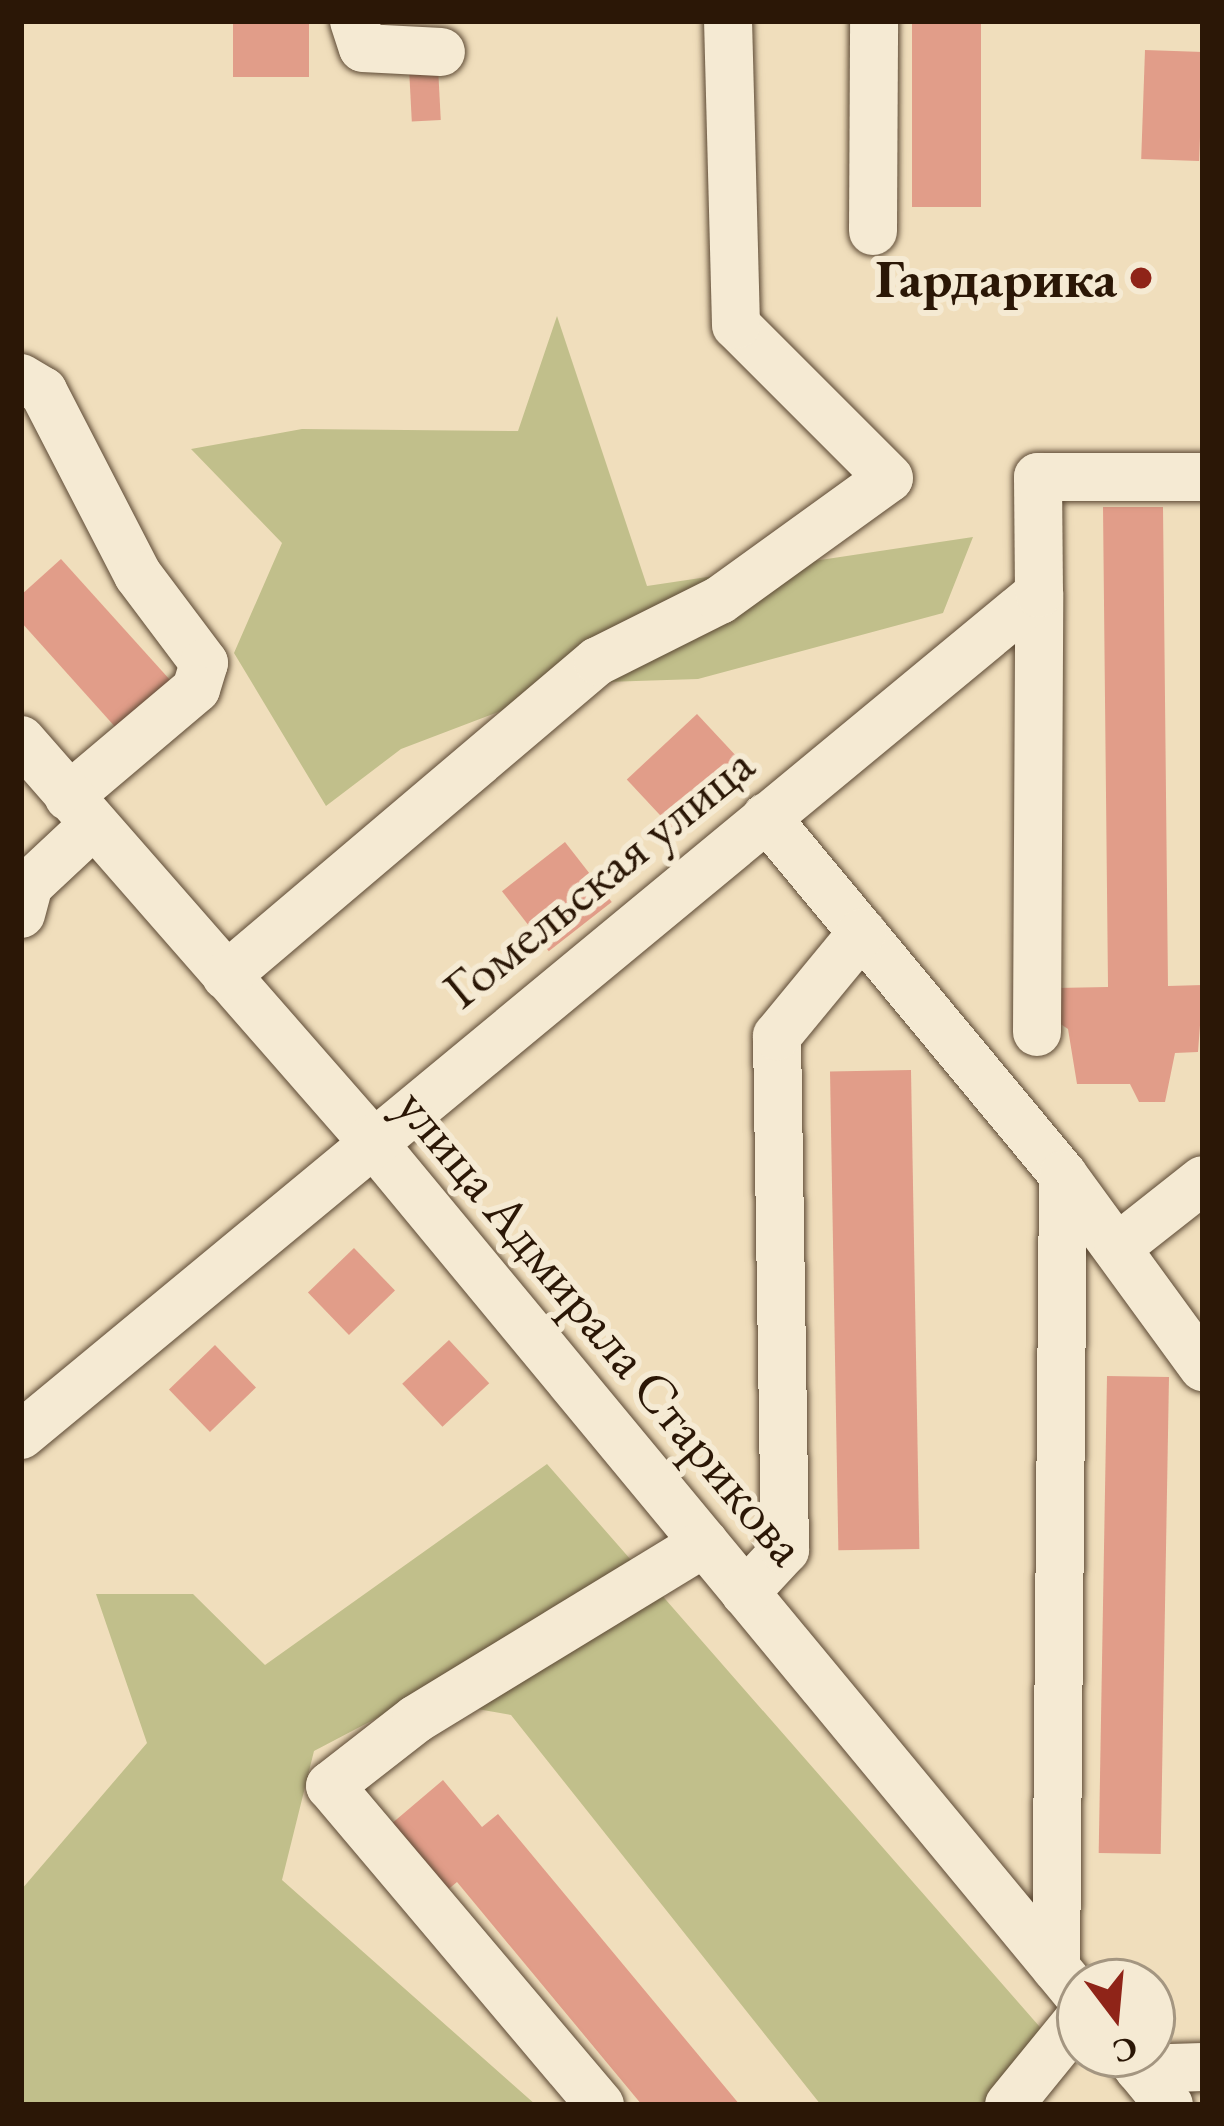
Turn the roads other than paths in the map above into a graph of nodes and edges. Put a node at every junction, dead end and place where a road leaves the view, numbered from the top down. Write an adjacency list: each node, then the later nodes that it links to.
1 (354, 21): 4 (street)
2 (728, 21): 14 (street)
3 (874, 21): 5 (street)
4 (441, 52)
5 (873, 231)
6 (21, 378): 10 (street)
7 (1203, 477): 8 (street)
8 (1039, 593): 11 (street, Гомельская улица); 15 (street)
9 (21, 740): 10 (street, улица Адмирала Старикова)
10 (80, 811): 12 (street); 14 (street, улица Адмирала Старикова)
11 (766, 817): 13 (street); 16 (street, Гомельская улица)
12 (21, 914)
13 (862, 933): 17 (street); 23 (street)
14 (226, 976): 16 (street, улица Адмирала Старикова)
15 (1037, 1031)
16 (370, 1139): 21 (street, Гомельская улица); 22 (street, улица Адмирала Старикова)
17 (1063, 1175): 19 (street); 24 (street)
18 (1203, 1180): 19 (street)
19 (1118, 1247): 20 (street)
20 (1203, 1366)
21 (21, 1435)
22 (704, 1543): 23 (street, улица Адмирала Старикова); 27 (street)
23 (746, 1593): 25 (street, улица Адмирала Старикова)
24 (1068, 1958)
25 (1056, 1968)
26 (1056, 2047): 28 (street)
27 (600, 2105)
28 (1009, 2105)

